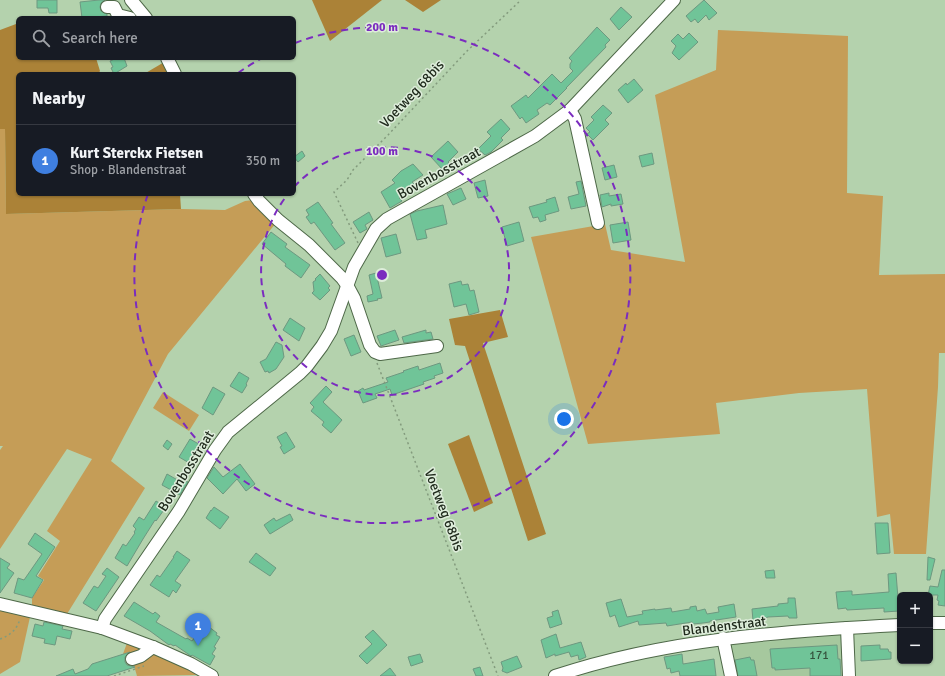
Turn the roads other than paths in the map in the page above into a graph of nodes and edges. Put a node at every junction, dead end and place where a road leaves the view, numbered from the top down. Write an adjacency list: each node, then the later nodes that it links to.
1 (131, 0): 5 (street)
2 (674, 0): 8 (street, Bovenbosstraat)
3 (107, 7): 4 (street)
4 (122, 16)
5 (144, 16)
6 (168, 60): 7 (street)
7 (174, 72)
8 (570, 110): 10 (street); 11 (street, Bovenbosstraat)
9 (256, 196): 11 (street)
10 (598, 224)
11 (347, 285): 12 (street); 17 (street, Bovenbosstraat)
12 (437, 346)
13 (0, 604): 17 (street)
14 (945, 623): 15 (street)
15 (933, 624)
16 (897, 625): 18 (street, Blandenstraat)
17 (102, 628): 20 (street)
18 (847, 628): 19 (street, Blandenstraat); 25 (street)
19 (724, 638): 23 (street, Blandenstraat); 24 (street)
20 (153, 647): 21 (street); 22 (street)
21 (132, 659)
22 (212, 676)
23 (555, 676)
24 (731, 676)
25 (850, 676)

